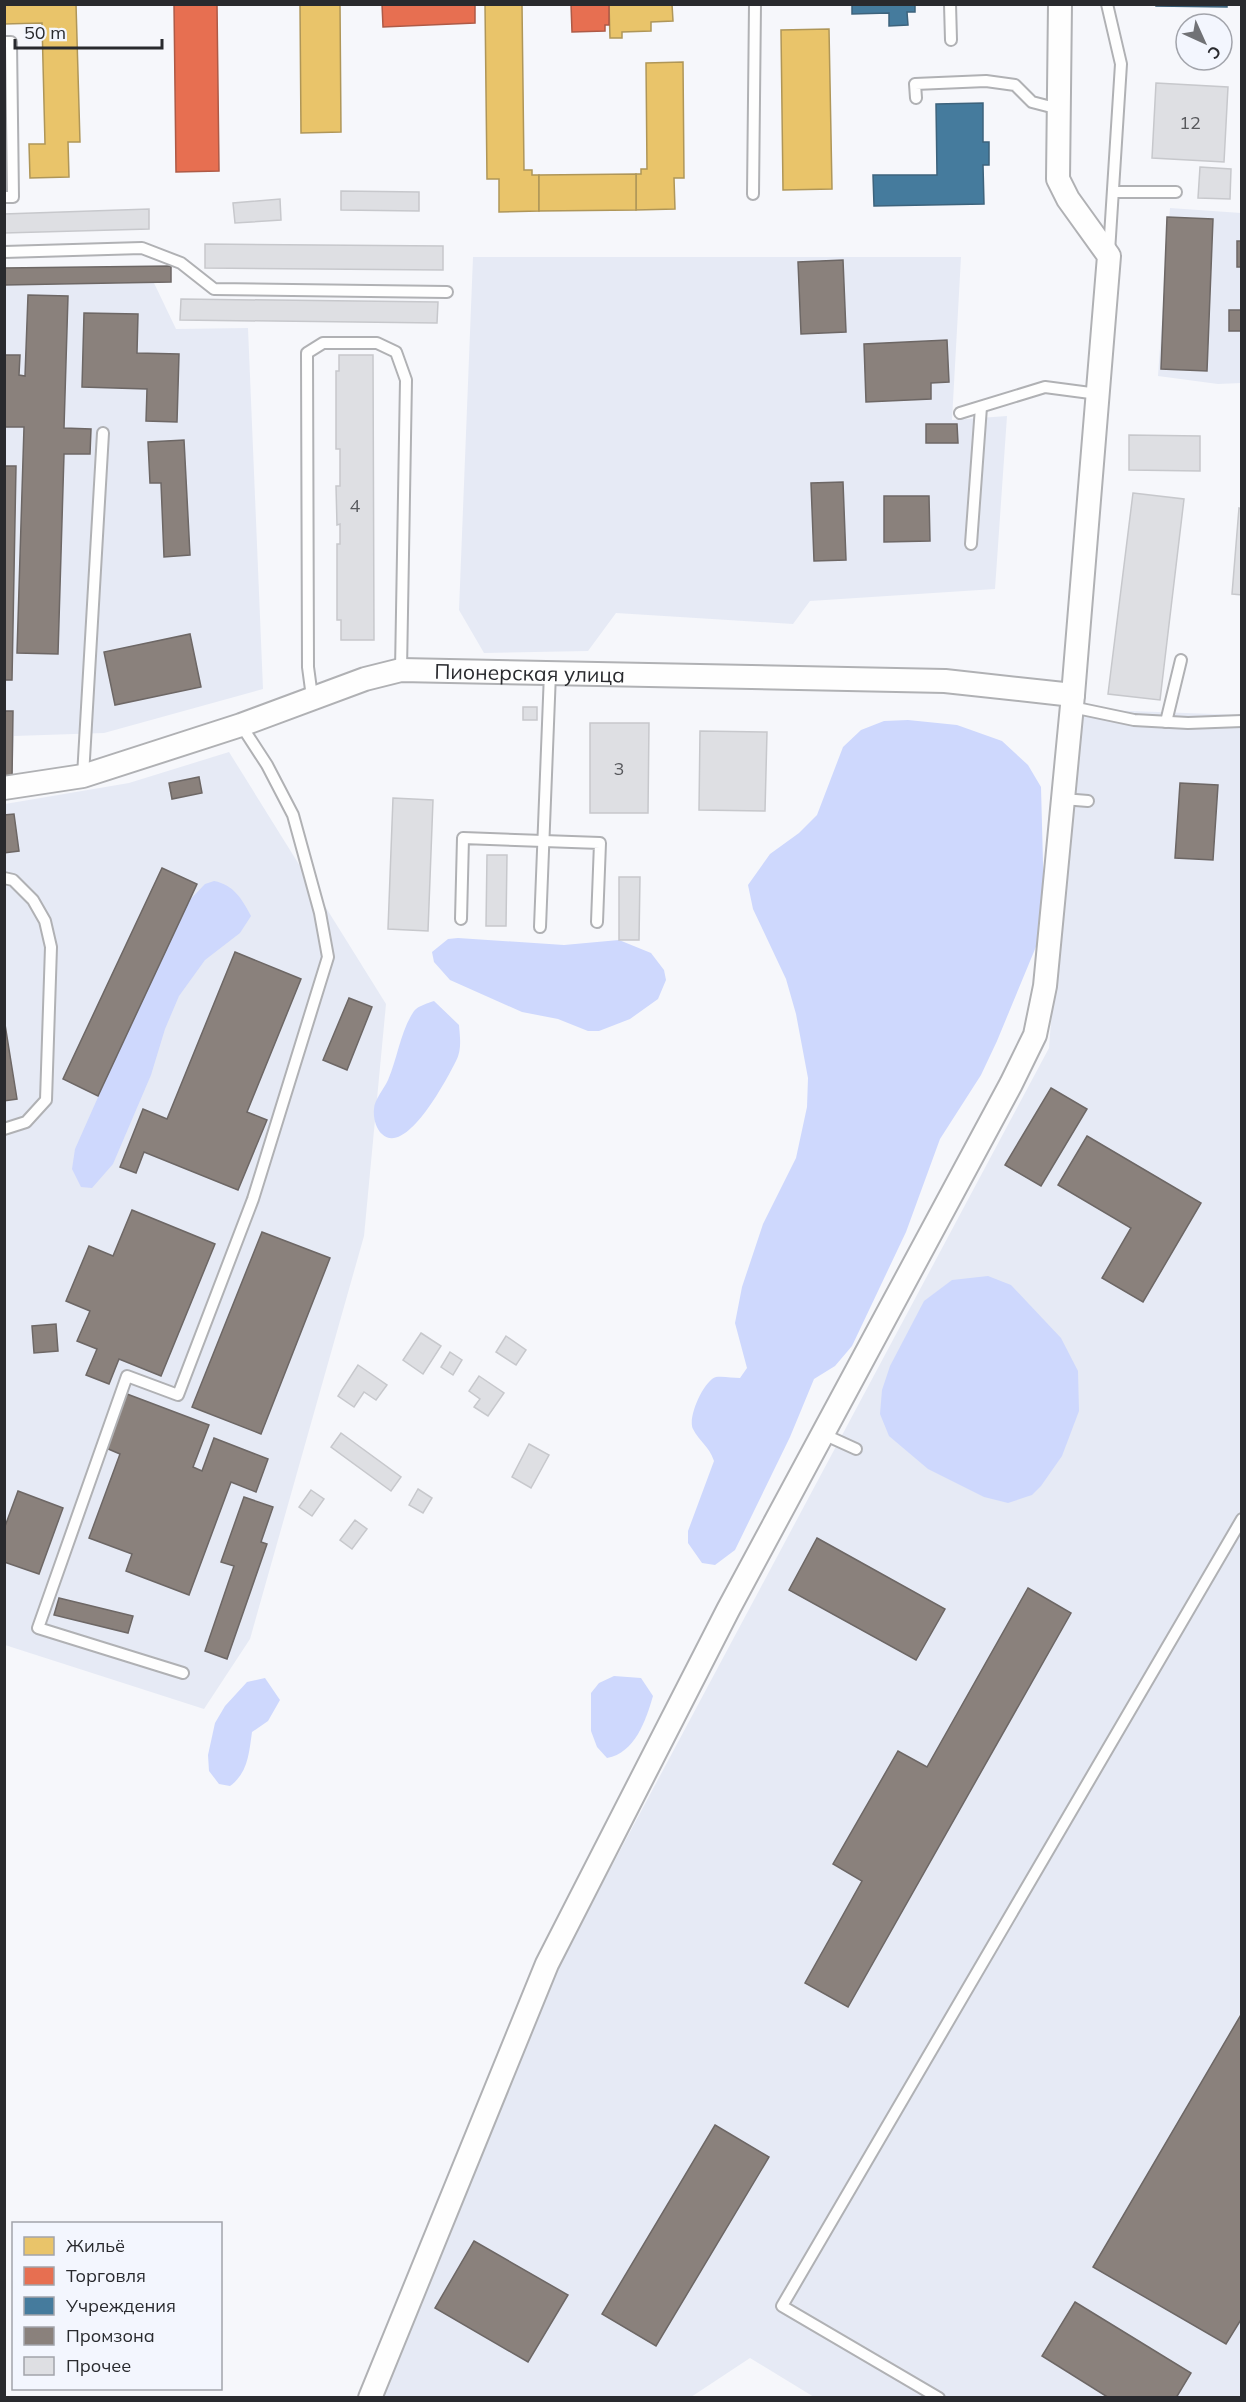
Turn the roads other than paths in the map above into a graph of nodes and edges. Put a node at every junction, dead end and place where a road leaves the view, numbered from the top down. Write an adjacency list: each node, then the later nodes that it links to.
1 (755, 4): 11 (lane)
2 (950, 4): 5 (lane)
3 (1060, 4): 8 (street)
4 (1107, 4): 9 (lane)
5 (951, 40)
6 (4, 42): 12 (lane)
7 (915, 98): 8 (lane)
8 (1059, 109): 14 (street)
9 (1114, 192): 10 (lane); 14 (lane)
10 (1176, 192)
11 (753, 194)
12 (4, 197)
13 (4, 252): 15 (lane)
14 (1109, 256): 16 (street)
15 (447, 292)
16 (1098, 394): 17 (lane); 25 (street)
17 (981, 407): 18 (lane); 20 (lane)
18 (960, 413)
19 (103, 433): 29 (lane)
20 (971, 544)
21 (1180, 660): 27 (lane)
22 (401, 670): 23 (street, Пионерская улица); 24 (street, Пионерская улица); 24 (lane)
23 (550, 673): 25 (street, Пионерская улица); 33 (lane)
24 (312, 697): 28 (street, Пионерская улица)
25 (1072, 701): 27 (lane); 31 (street)
26 (1242, 721): 27 (lane)
27 (1166, 722)
28 (241, 725): 29 (street, Пионерская улица); 42 (lane)
29 (83, 776): 30 (street, Пионерская улица)
30 (4, 788)
31 (1063, 799): 32 (lane); 39 (street)
32 (1088, 801)
33 (544, 842): 35 (lane); 36 (lane); 37 (lane)
34 (4, 878): 38 (lane)
35 (461, 919)
36 (597, 922)
37 (540, 927)
38 (4, 1129)
39 (823, 1434): 40 (lane); 43 (street)
40 (856, 1449)
41 (1242, 1519): 44 (lane)
42 (183, 1673)
43 (370, 2397)
44 (939, 2397)

